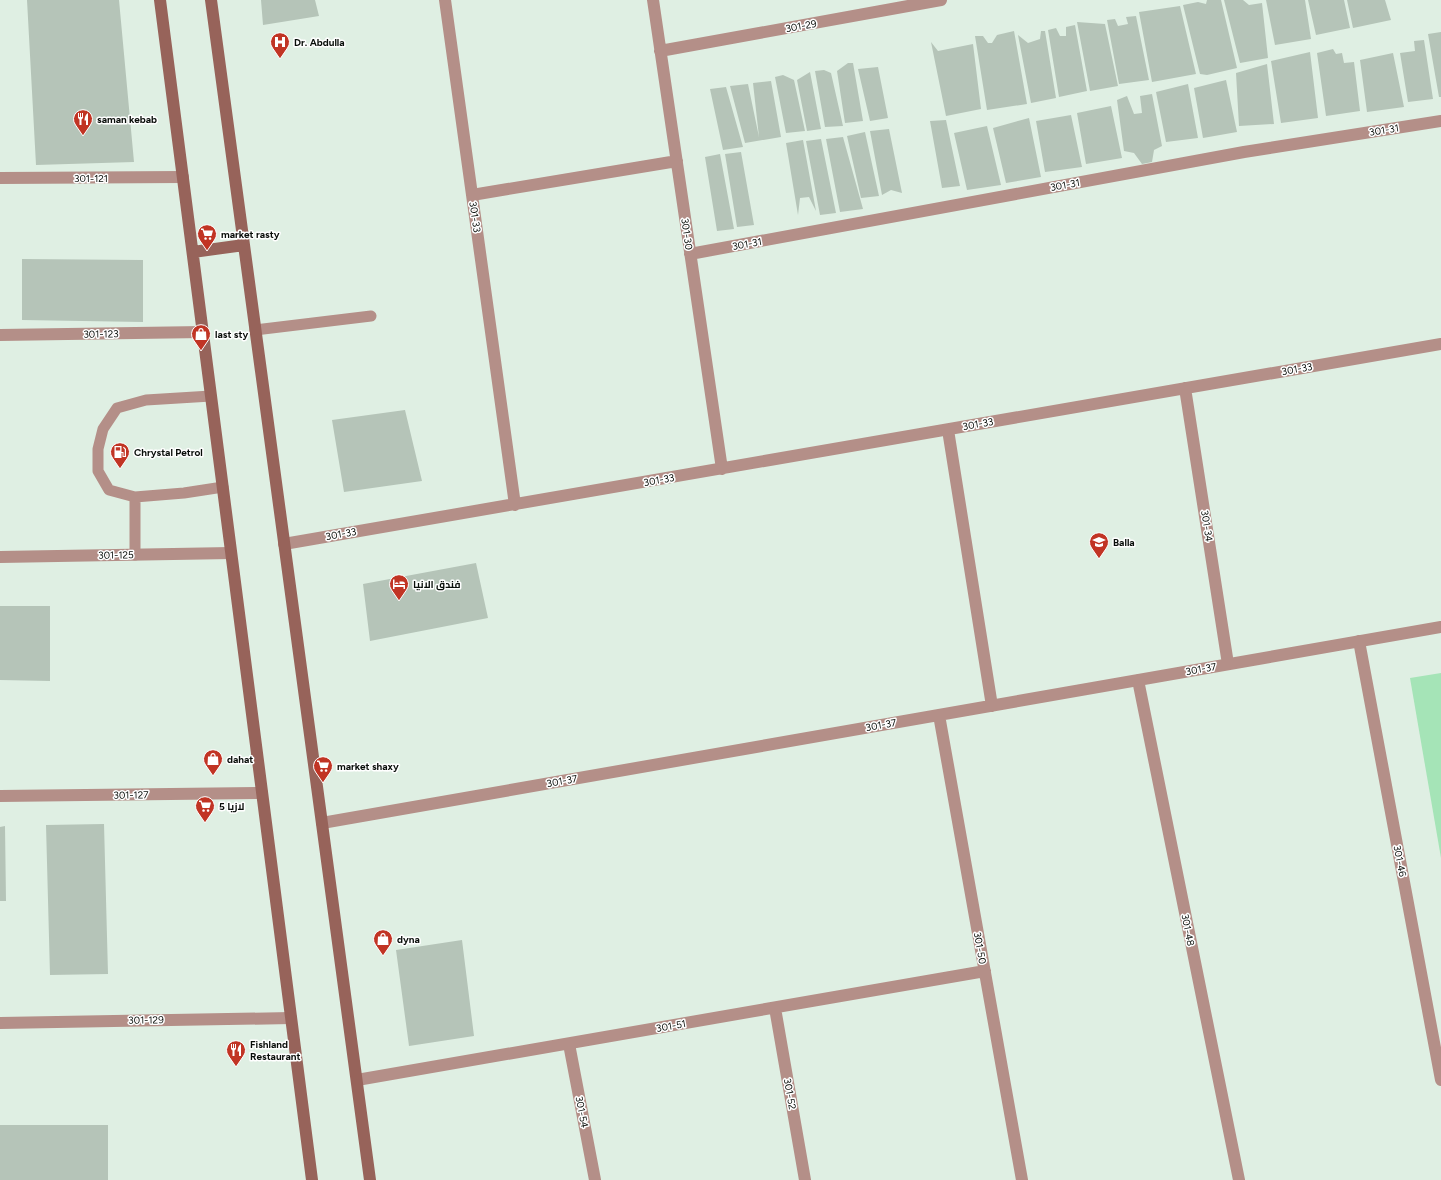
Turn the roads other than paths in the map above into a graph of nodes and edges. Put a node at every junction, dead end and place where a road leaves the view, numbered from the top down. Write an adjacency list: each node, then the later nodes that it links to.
1 (160, 0): 11 (main road)
2 (211, 0): 13 (main road)
3 (444, 0): 12 (street, 301-33)
4 (653, 0): 7 (street, 301-30)
5 (941, 0): 6 (street, 301-29)
6 (884, 5): 7 (street, 301-29)
7 (660, 51): 9 (street, 301-30)
8 (1441, 121): 15 (street, 301-31)
9 (677, 161): 12 (street); 15 (street, 301-30)
10 (0, 178): 11 (street, 301-121)
11 (183, 178): 14 (main road)
12 (472, 195): 27 (street, 301-33)
13 (244, 245): 14 (main road); 17 (main road)
14 (192, 252): 18 (main road)
15 (690, 254): 24 (street, 301-30)
16 (371, 316): 17 (lane)
17 (255, 330): 28 (main road)
18 (203, 332): 19 (street, 301-123); 22 (main road)
19 (0, 335)
20 (1441, 344): 21 (street, 301-33)
21 (1185, 388): 23 (street, 301-33); 34 (street, 301-34)
22 (211, 396): 25 (main road); 26 (lane)
23 (948, 430): 24 (street, 301-33); 36 (street)
24 (722, 469): 27 (street, 301-33)
25 (223, 487): 26 (lane); 29 (main road)
26 (135, 497): 30 (lane)
27 (515, 505): 28 (street, 301-33)
28 (284, 544): 40 (main road)
29 (231, 553): 30 (street, 301-125); 38 (main road)
30 (135, 555): 31 (street, 301-125)
31 (0, 557)
32 (1441, 627): 33 (street, 301-37)
33 (1359, 641): 34 (street, 301-37); 45 (street, 301-46)
34 (1228, 664): 35 (street, 301-37)
35 (1138, 680): 36 (street, 301-37); 54 (street, 301-48)
36 (992, 706): 37 (street, 301-37)
37 (939, 715): 40 (street, 301-37); 41 (street, 301-50)
38 (262, 793): 39 (street, 301-127); 43 (main road)
39 (0, 796)
40 (322, 823): 47 (main road)
41 (985, 971): 42 (street, 301-51); 53 (street, 301-50)
42 (775, 1008): 46 (street, 301-51); 52 (street, 301-52)
43 (291, 1018): 44 (street, 301-129); 49 (main road)
44 (0, 1023)
45 (1437, 1039): 48 (street, 301-46)
46 (569, 1044): 47 (street, 301-51); 51 (street, 301-54)
47 (356, 1080): 50 (main road)
48 (1441, 1080)
49 (312, 1180)
50 (370, 1180)
51 (595, 1180)
52 (805, 1180)
53 (1022, 1180)
54 (1239, 1180)

